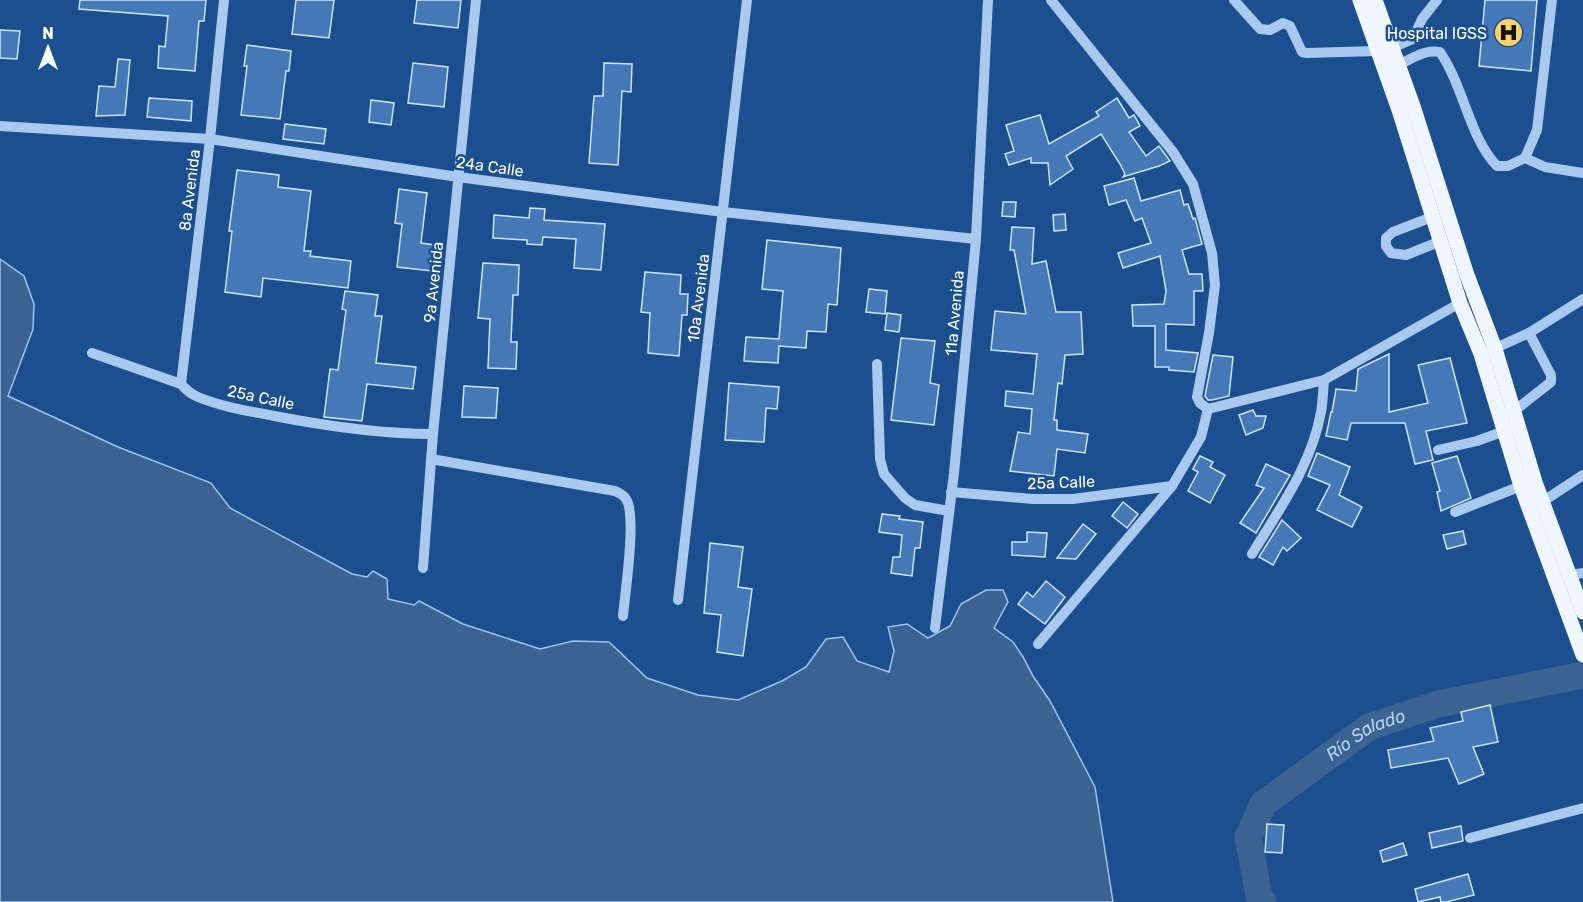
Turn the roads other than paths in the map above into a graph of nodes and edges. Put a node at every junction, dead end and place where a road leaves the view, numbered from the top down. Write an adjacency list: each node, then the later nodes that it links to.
1 (224, 0): 14 (street, 8a Avenida)
2 (476, 0): 17 (street, 9a Avenida)
3 (747, 0): 18 (street, 10a Avenida)
4 (988, 0): 20 (street, 11a Avenida)
5 (1051, 0): 30 (street)
6 (1234, 0): 11 (street)
7 (1360, 0): 11 (main road)
8 (1375, 0): 11 (main road)
9 (1437, 0): 11 (street)
10 (1552, 0): 15 (street)
11 (1384, 50): 12 (main road)
12 (1391, 67): 15 (street); 19 (main road); 25 (main road)
13 (0, 126): 14 (street, 24a Calle)
14 (210, 139): 17 (street, 24a Calle); 29 (street, 8a Avenida)
15 (1525, 158): 16 (street)
16 (1583, 173)
17 (458, 177): 18 (street, 24a Calle); 33 (street, 9a Avenida)
18 (723, 212): 20 (street, 24a Calle); 46 (street, 10a Avenida)
19 (1431, 217): 21 (main road); 21 (street)
20 (976, 239): 39 (street, 11a Avenida)
21 (1441, 241): 23 (main road)
22 (1583, 299): 24 (street)
23 (1460, 303): 25 (main road); 28 (street)
24 (1529, 333): 25 (street); 31 (street)
25 (1488, 352): 31 (main road)
26 (92, 353): 29 (street, 25a Calle)
27 (877, 364): 41 (street)
28 (1324, 380): 30 (street); 43 (street)
29 (181, 384): 33 (street, 25a Calle)
30 (1208, 409): 37 (street)
31 (1507, 413): 32 (main road)
32 (1512, 429): 34 (street); 38 (main road); 40 (main road)
33 (433, 434): 35 (street, 9a Avenida)
34 (1438, 450)
35 (431, 459): 44 (street, 9a Avenida); 48 (street)
36 (1583, 475): 40 (street)
37 (1173, 486): 39 (street, 25a Calle); 50 (street)
38 (1521, 486): 42 (street); 51 (main road)
39 (951, 492): 41 (street, 11a Avenida)
40 (1542, 502): 45 (main road)
41 (949, 511): 49 (street, 11a Avenida)
42 (1455, 512)
43 (1252, 554)
44 (423, 567)
45 (1576, 574): 47 (main road)
46 (678, 600)
47 (1583, 612)
48 (623, 616)
49 (935, 628)
50 (1038, 644)
51 (1583, 655)
52 (1583, 808): 53 (street)
53 (1470, 838)

